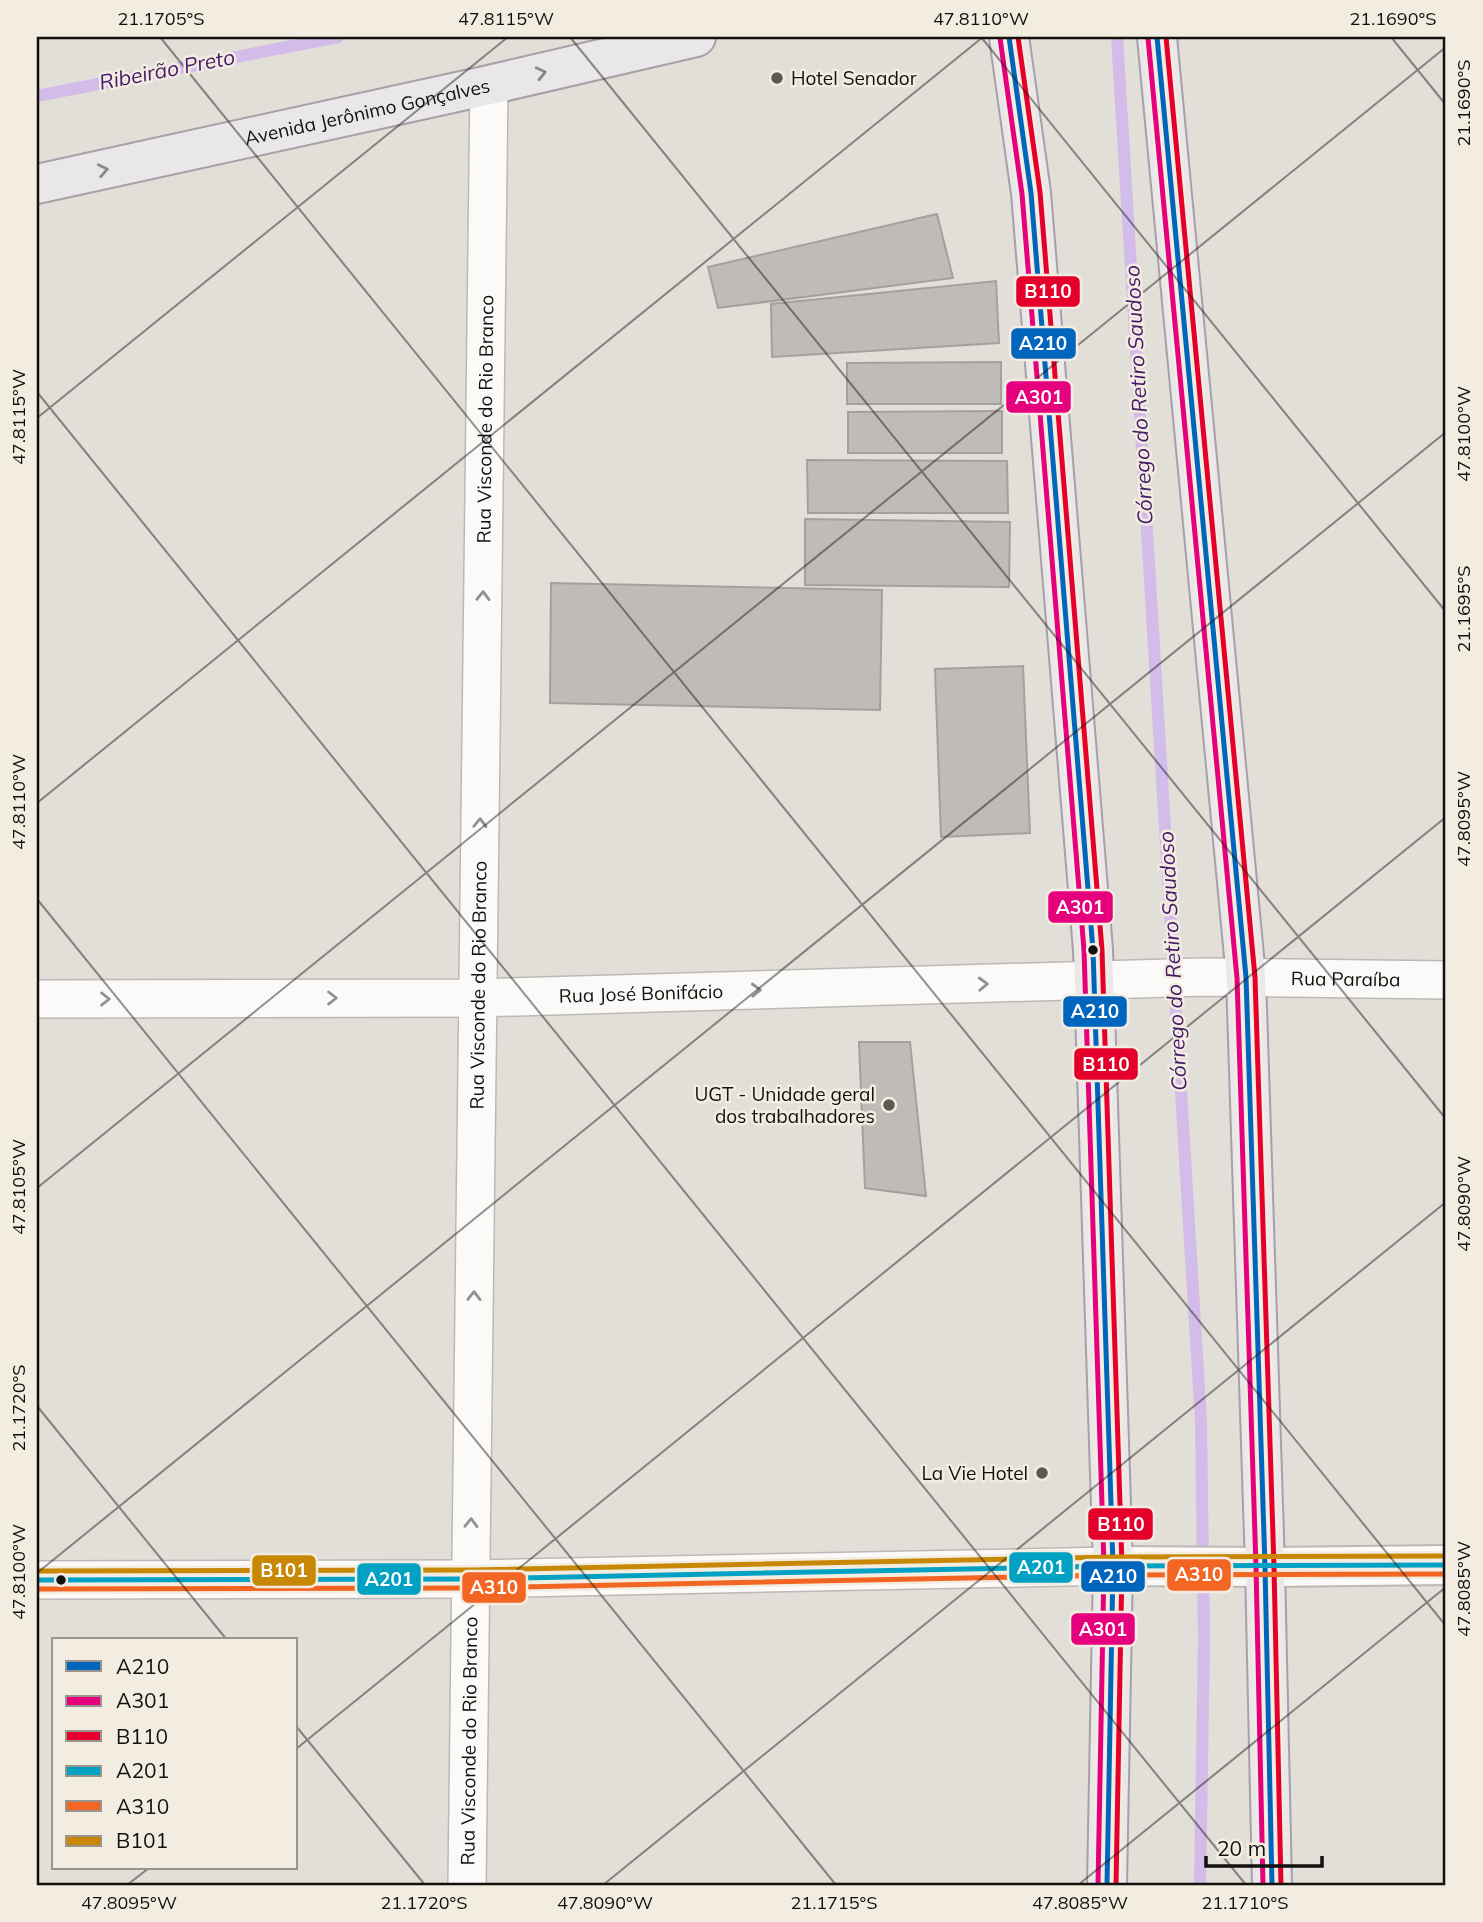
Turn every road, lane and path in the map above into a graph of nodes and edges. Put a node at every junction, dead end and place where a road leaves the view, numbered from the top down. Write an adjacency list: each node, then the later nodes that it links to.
1 (696, 37): 4 (main road, Avenida Jerônimo Gonçalves, one-way to 1)
2 (1009, 37): 7 (main road)
3 (1157, 37): 6 (main road)
4 (489, 85): 5 (main road, Avenida Jerônimo Gonçalves, one-way to 4); 9 (street, Rua Visconde do Rio Branco, one-way to 4)
5 (37, 184)
6 (1246, 977): 7 (street, Rua José Bonifácio); 8 (street, Rua Paraíba); 13 (main road)
7 (1111, 980): 9 (street, Rua José Bonifácio, one-way to 7); 12 (main road)
8 (1446, 980)
9 (478, 998): 10 (street, Rua José Bonifácio, one-way to 9); 14 (street, Rua Visconde do Rio Branco, one-way to 9)
10 (37, 999)
11 (1446, 1565): 13 (street)
12 (1130, 1567): 13 (street); 14 (street); 17 (main road)
13 (1250, 1567): 18 (main road)
14 (471, 1579): 15 (street); 16 (street, Rua Visconde do Rio Branco)
15 (37, 1580)
16 (467, 1885)
17 (1107, 1885)
18 (1272, 1885)

